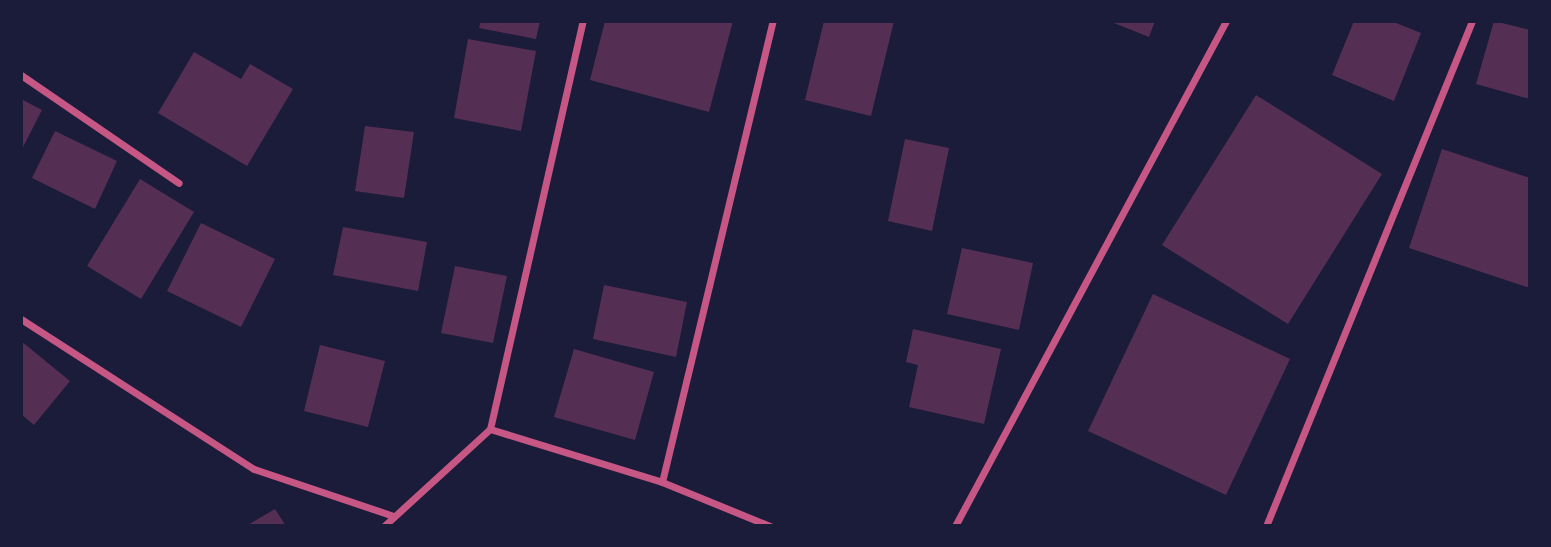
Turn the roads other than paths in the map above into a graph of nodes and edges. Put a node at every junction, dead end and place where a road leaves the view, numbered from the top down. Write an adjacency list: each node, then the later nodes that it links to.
1 (583, 21): 8 (street)
2 (773, 21): 9 (street)
3 (1226, 21): 13 (street)
4 (1472, 21): 14 (street)
5 (21, 75): 6 (street)
6 (179, 183)
7 (21, 319): 10 (street)
8 (490, 429): 9 (street); 10 (street)
9 (662, 482): 12 (street)
10 (394, 516): 11 (street)
11 (384, 526)
12 (770, 526)
13 (955, 526)
14 (1266, 526)

